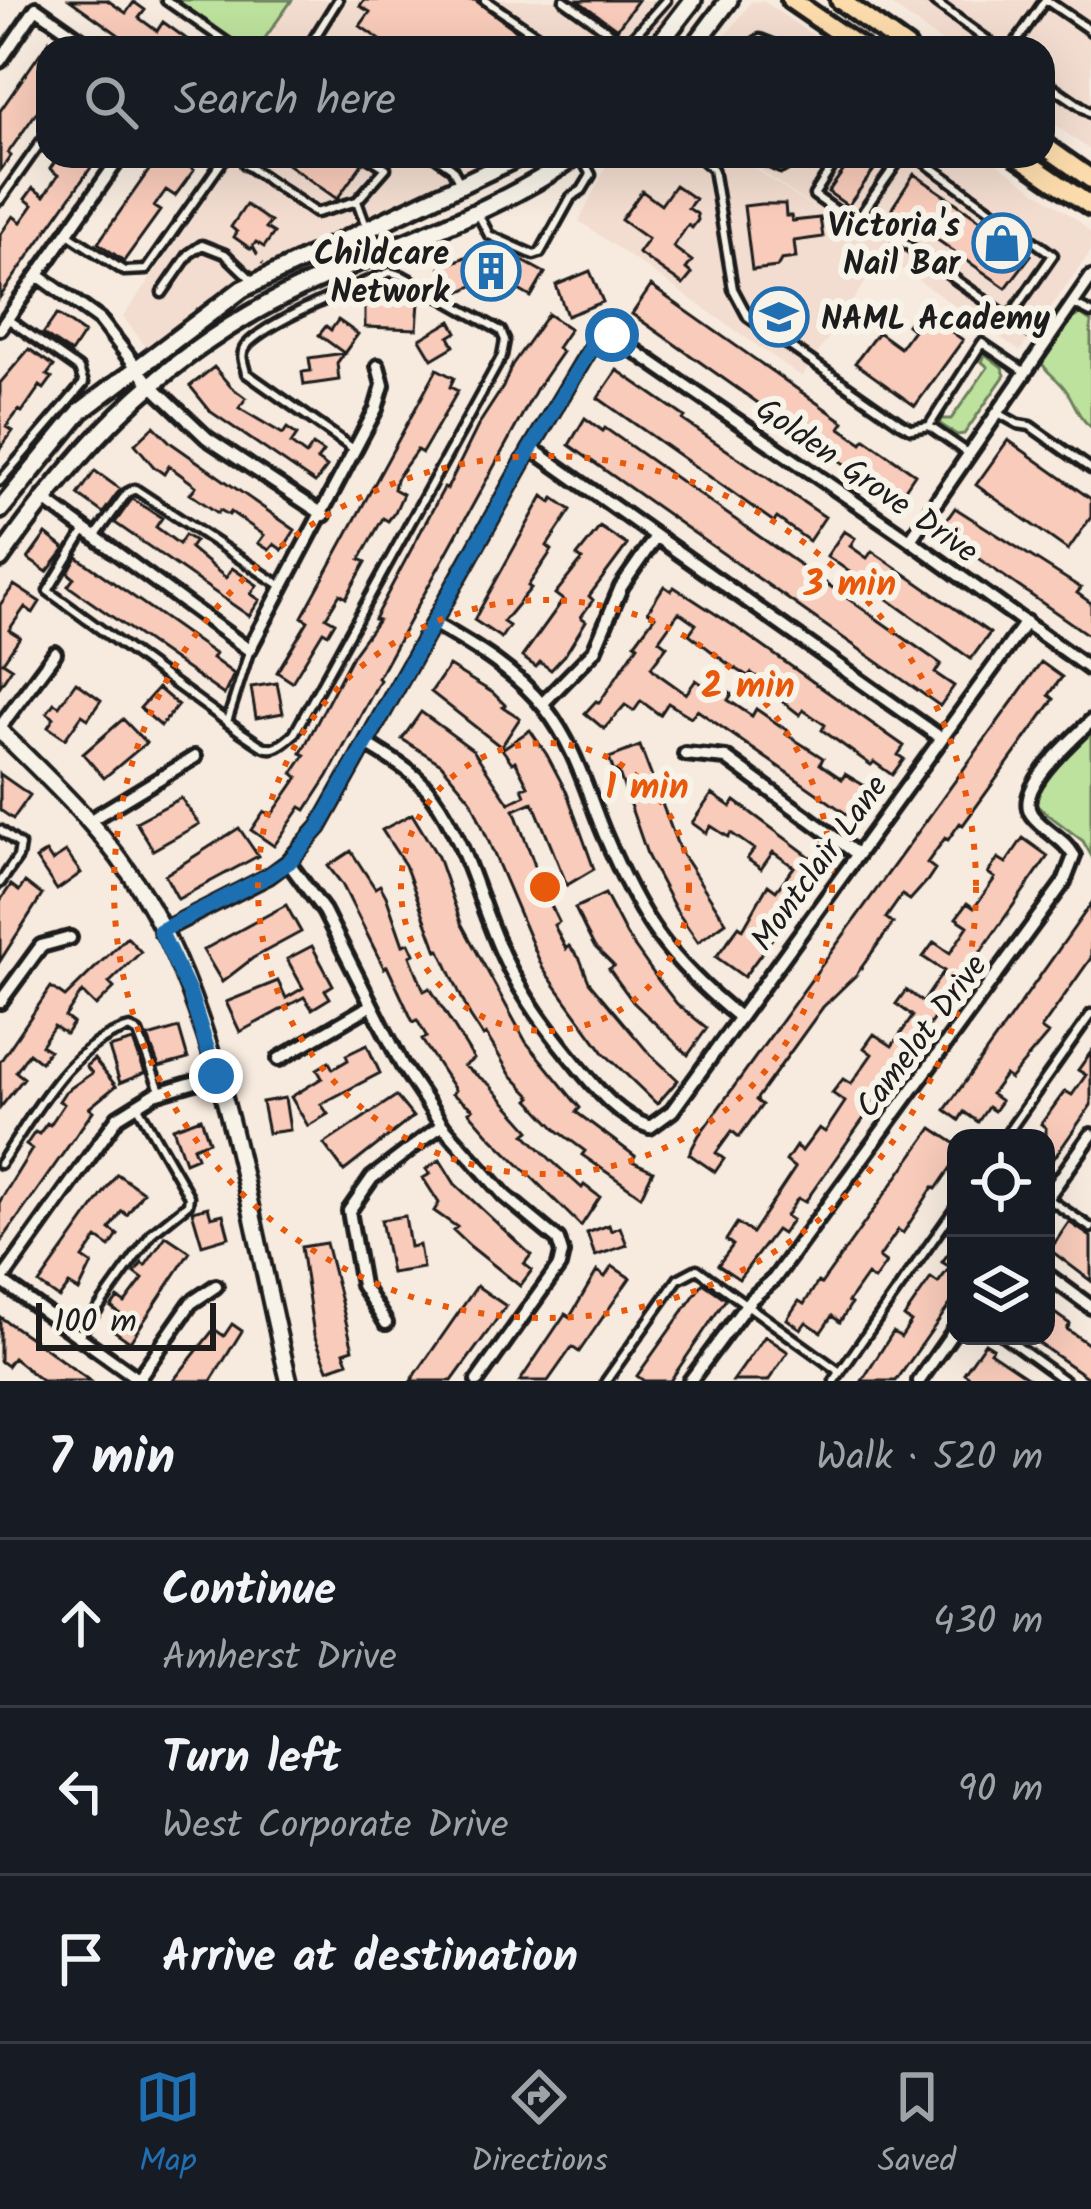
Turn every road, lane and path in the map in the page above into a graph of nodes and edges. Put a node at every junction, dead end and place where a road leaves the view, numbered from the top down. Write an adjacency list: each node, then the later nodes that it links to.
1 (166, 0): 14 (lane)
2 (338, 0): 15 (lane)
3 (485, 0): 16 (lane)
4 (564, 0): 17 (lane)
5 (667, 0): 18 (lane)
6 (693, 0): 19 (main road)
7 (729, 0): 20 (main road)
8 (791, 0): 21 (main road)
9 (840, 0): 22 (main road)
10 (932, 0): 23 (lane)
11 (1045, 0): 12 (lane); 24 (lane)
12 (1091, 31)
13 (76, 36): 25 (street)
14 (218, 36)
15 (316, 36)
16 (538, 36)
17 (615, 36)
18 (634, 36)
19 (662, 36)
20 (702, 36)
21 (844, 36)
22 (890, 36)
23 (982, 36)
24 (1020, 36)
25 (0, 61)
26 (1055, 88): 27 (lane)
27 (1091, 113)
28 (36, 149): 45 (lane)
29 (1055, 154): 43 (main road)
30 (113, 168): 50 (street)
31 (218, 168): 50 (lane)
32 (251, 168): 46 (lane)
33 (386, 168): 46 (lane)
34 (452, 168): 44 (lane)
35 (497, 168): 44 (main road)
36 (557, 168): 48 (main road)
37 (586, 168): 48 (lane)
38 (712, 168): 69 (lane)
39 (830, 168): 40 (lane)
40 (894, 168)
41 (933, 168): 61 (lane)
42 (1036, 168): 47 (main road)
43 (1091, 179)
44 (461, 186): 49 (main road)
45 (0, 200)
46 (357, 202): 49 (lane)
47 (1091, 206)
48 (478, 214): 53 (main road)
49 (368, 229): 53 (main road); 57 (main road)
50 (68, 233): 55 (street)
51 (897, 238): 61 (lane)
52 (253, 247): 54 (path)
53 (377, 255): 67 (main road)
54 (264, 266)
55 (39, 276): 62 (street); 65 (street)
56 (1091, 277): 59 (street)
57 (254, 282): 58 (lane); 65 (main road)
58 (162, 293)
59 (1072, 304): 60 (lane); 63 (street)
60 (1091, 313)
61 (1010, 317): 63 (lane)
62 (4, 324): 74 (lane)
63 (1045, 343): 66 (street)
64 (378, 366): 71 (street)
65 (136, 367): 67 (street); 76 (main road)
66 (1024, 372): 68 (street); 69 (lane)
67 (149, 382): 75 (main road); 77 (street)
68 (997, 412): 72 (street); 73 (lane)
69 (928, 426): 72 (lane)
70 (531, 448): 79 (street); 80 (street, Golden Grove Drive); 84 (street)
71 (355, 449): 77 (street); 90 (lane)
72 (968, 453): 80 (street)
73 (1091, 469)
74 (0, 481)
75 (42, 498): 78 (street); 81 (main road)
76 (0, 510)
77 (324, 515): 82 (street)
78 (90, 534): 82 (lane); 85 (street); 90 (lane)
79 (655, 538): 88 (street); 92 (street)
80 (910, 540): 83 (street, Golden Grove Drive)
81 (0, 559)
82 (283, 587): 85 (street)
83 (1026, 622): 87 (street, Golden Grove Drive); 92 (street, Montclair Lane)
84 (435, 624): 88 (street); 93 (street)
85 (249, 650): 90 (lane)
86 (55, 653): 91 (street)
87 (1091, 670)
88 (542, 704): 106 (street)
89 (1091, 721): 122 (street, Camelot Drive)
90 (226, 722)
91 (0, 729): 96 (street)
92 (941, 738): 98 (street, Montclair Lane)
93 (367, 744): 99 (street); 106 (street, Montclair Lane)
94 (686, 754): 98 (street)
95 (195, 757): 96 (street)
96 (89, 821): 101 (street)
97 (0, 830): 100 (lane)
98 (857, 854): 106 (street, Montclair Lane)
99 (289, 862): 101 (street); 104 (street)
100 (0, 883)
101 (160, 931): 108 (street)
102 (70, 938): 103 (street)
103 (0, 1002)
104 (370, 1006): 107 (street); 111 (street)
105 (1091, 1014): 112 (lane)
106 (739, 1017)
107 (279, 1059)
108 (216, 1076): 109 (street); 131 (street)
109 (161, 1093): 110 (street); 114 (lane)
110 (136, 1103): 119 (street); 125 (lane)
111 (442, 1125): 124 (street); 132 (street)
112 (1010, 1129)
113 (1091, 1135): 115 (street)
114 (0, 1164)
115 (1055, 1187)
116 (1055, 1203): 118 (lane)
117 (947, 1220): 128 (lane)
118 (1091, 1228)
119 (1, 1280): 125 (street)
120 (1055, 1281): 123 (street)
121 (215, 1286): 130 (street)
122 (747, 1304): 128 (lane); 133 (lane); 134 (street, Camelot Drive)
123 (1091, 1307)
124 (386, 1323)
125 (78, 1336): 130 (street)
126 (947, 1343): 129 (street)
127 (1015, 1345): 136 (lane)
128 (840, 1372): 135 (lane)
129 (926, 1378)
130 (140, 1380)
131 (289, 1381)
132 (476, 1381)
133 (606, 1381)
134 (689, 1381)
135 (834, 1381)
136 (1065, 1381)

